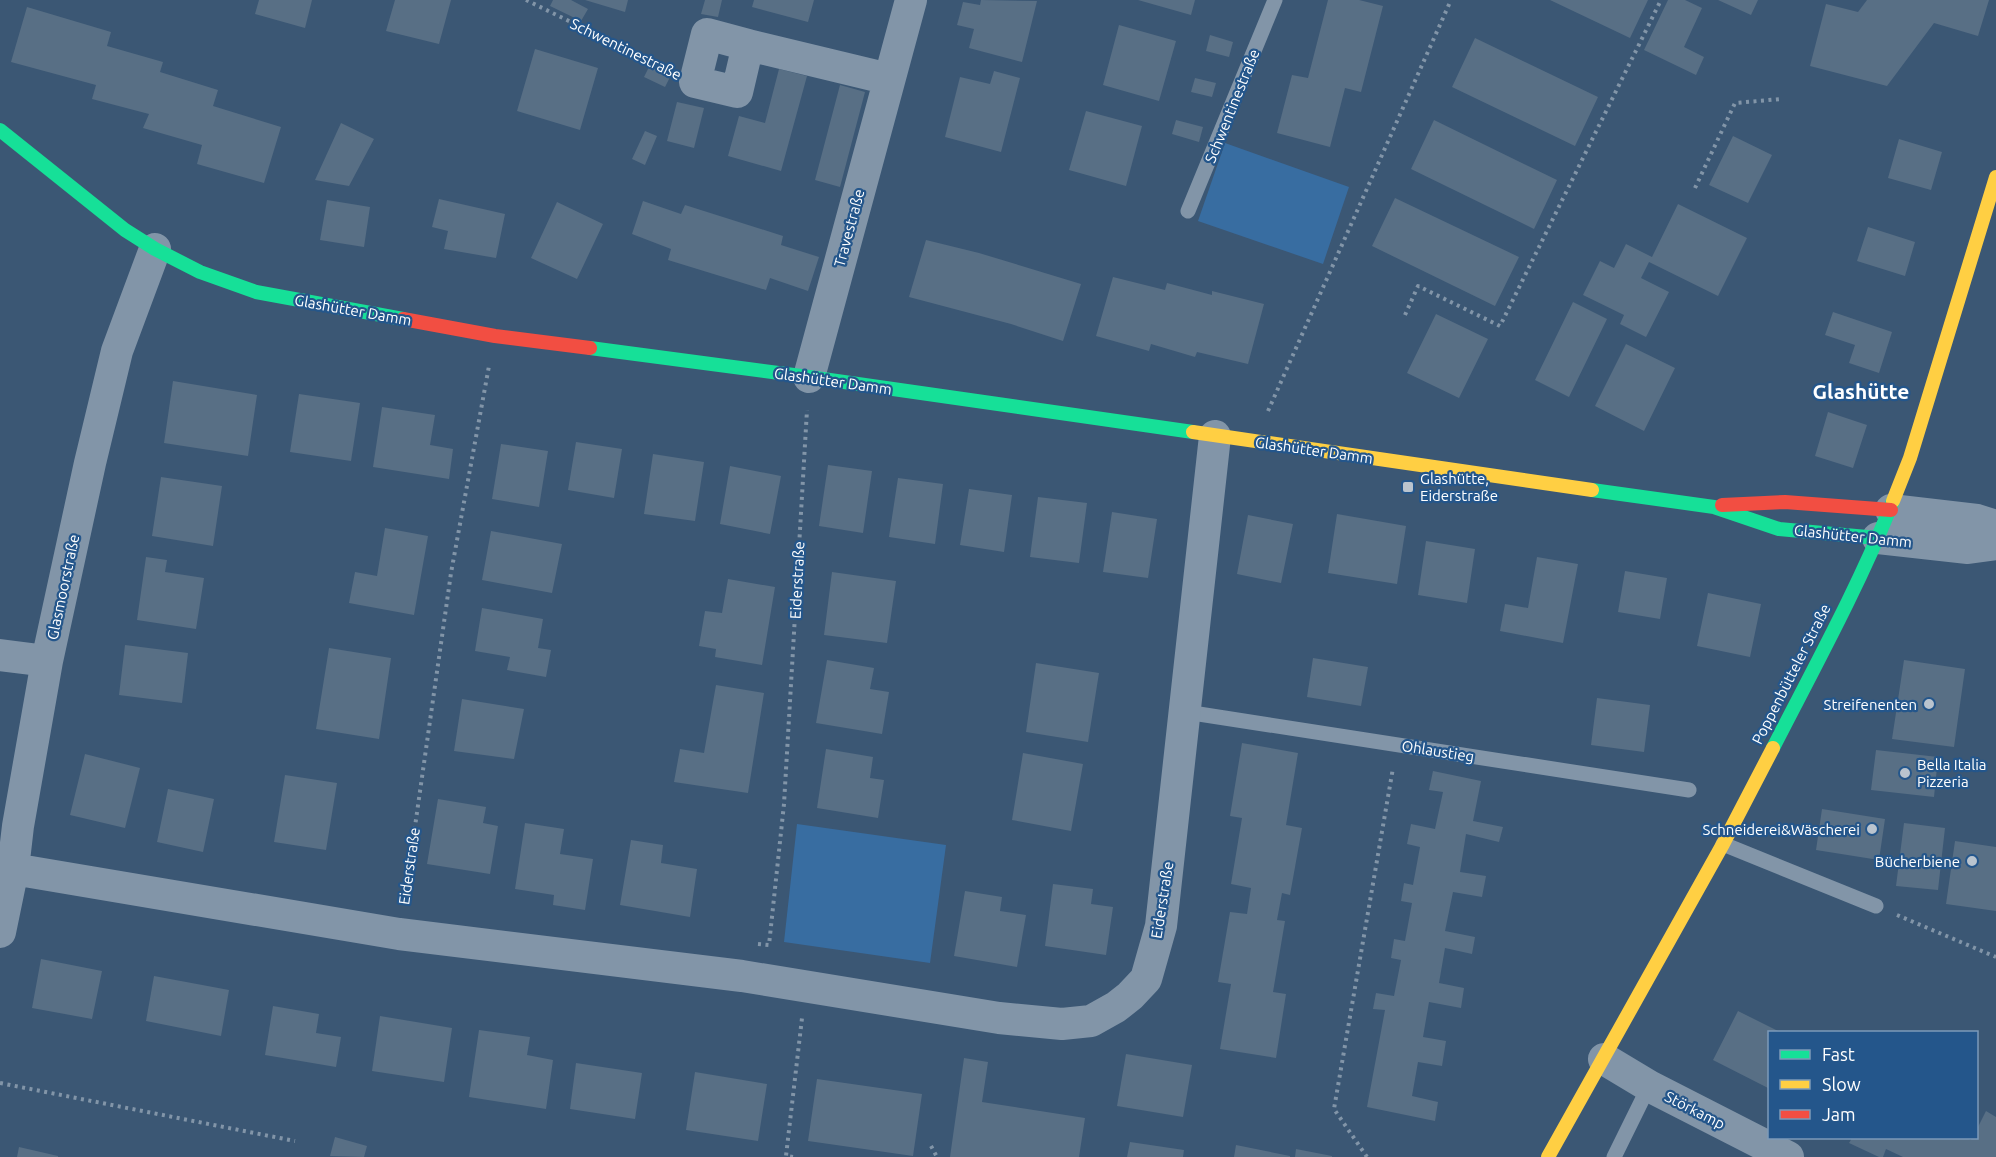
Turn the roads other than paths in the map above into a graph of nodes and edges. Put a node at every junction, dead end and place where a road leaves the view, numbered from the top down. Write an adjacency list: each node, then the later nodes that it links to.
1 (911, 0): 4 (street, Travestraße)
2 (1275, 0): 7 (lane, Schwentinestraße)
3 (748, 45): 3 (street); 4 (street)
4 (889, 79): 9 (street, Travestraße)
5 (0, 130): 8 (street, Glashütter Damm)
6 (1996, 177): 12 (street, Poppenbütteler Straße)
7 (1188, 211)
8 (155, 249): 9 (street, Glashütter Damm); 17 (street, Glasmoorstraße)
9 (809, 377): 10 (street, Glashütter Damm)
10 (1215, 436): 11 (street, Glashütter Damm); 18 (street, Eiderstraße)
11 (1714, 507): 12 (street, Glashütter Damm); 14 (street, Glashütter Damm)
12 (1891, 510): 13 (street, Glashütter Damm); 14 (street, Poppenbütteler Straße)
13 (1996, 526)
14 (1878, 538): 15 (street, Glashütter Damm); 20 (street, Poppenbütteler Straße)
15 (1996, 544)
16 (0, 655): 17 (street)
17 (47, 661): 21 (street, Glasmoorstraße)
18 (1186, 712): 19 (lane, Ohlaustieg); 21 (street, Eiderstraße)
19 (1689, 790)
20 (1722, 844): 22 (lane); 24 (street, Poppenbütteler Straße)
21 (13, 869): 23 (street, Glasmoorstraße)
22 (1876, 906)
23 (0, 932)
24 (1604, 1059): 25 (street, Störkamp); 26 (street, Poppenbütteler Straße)
25 (1649, 1086): 27 (lane); 28 (street, Störkamp)
26 (1548, 1157)
27 (1614, 1157)
28 (1788, 1157)

